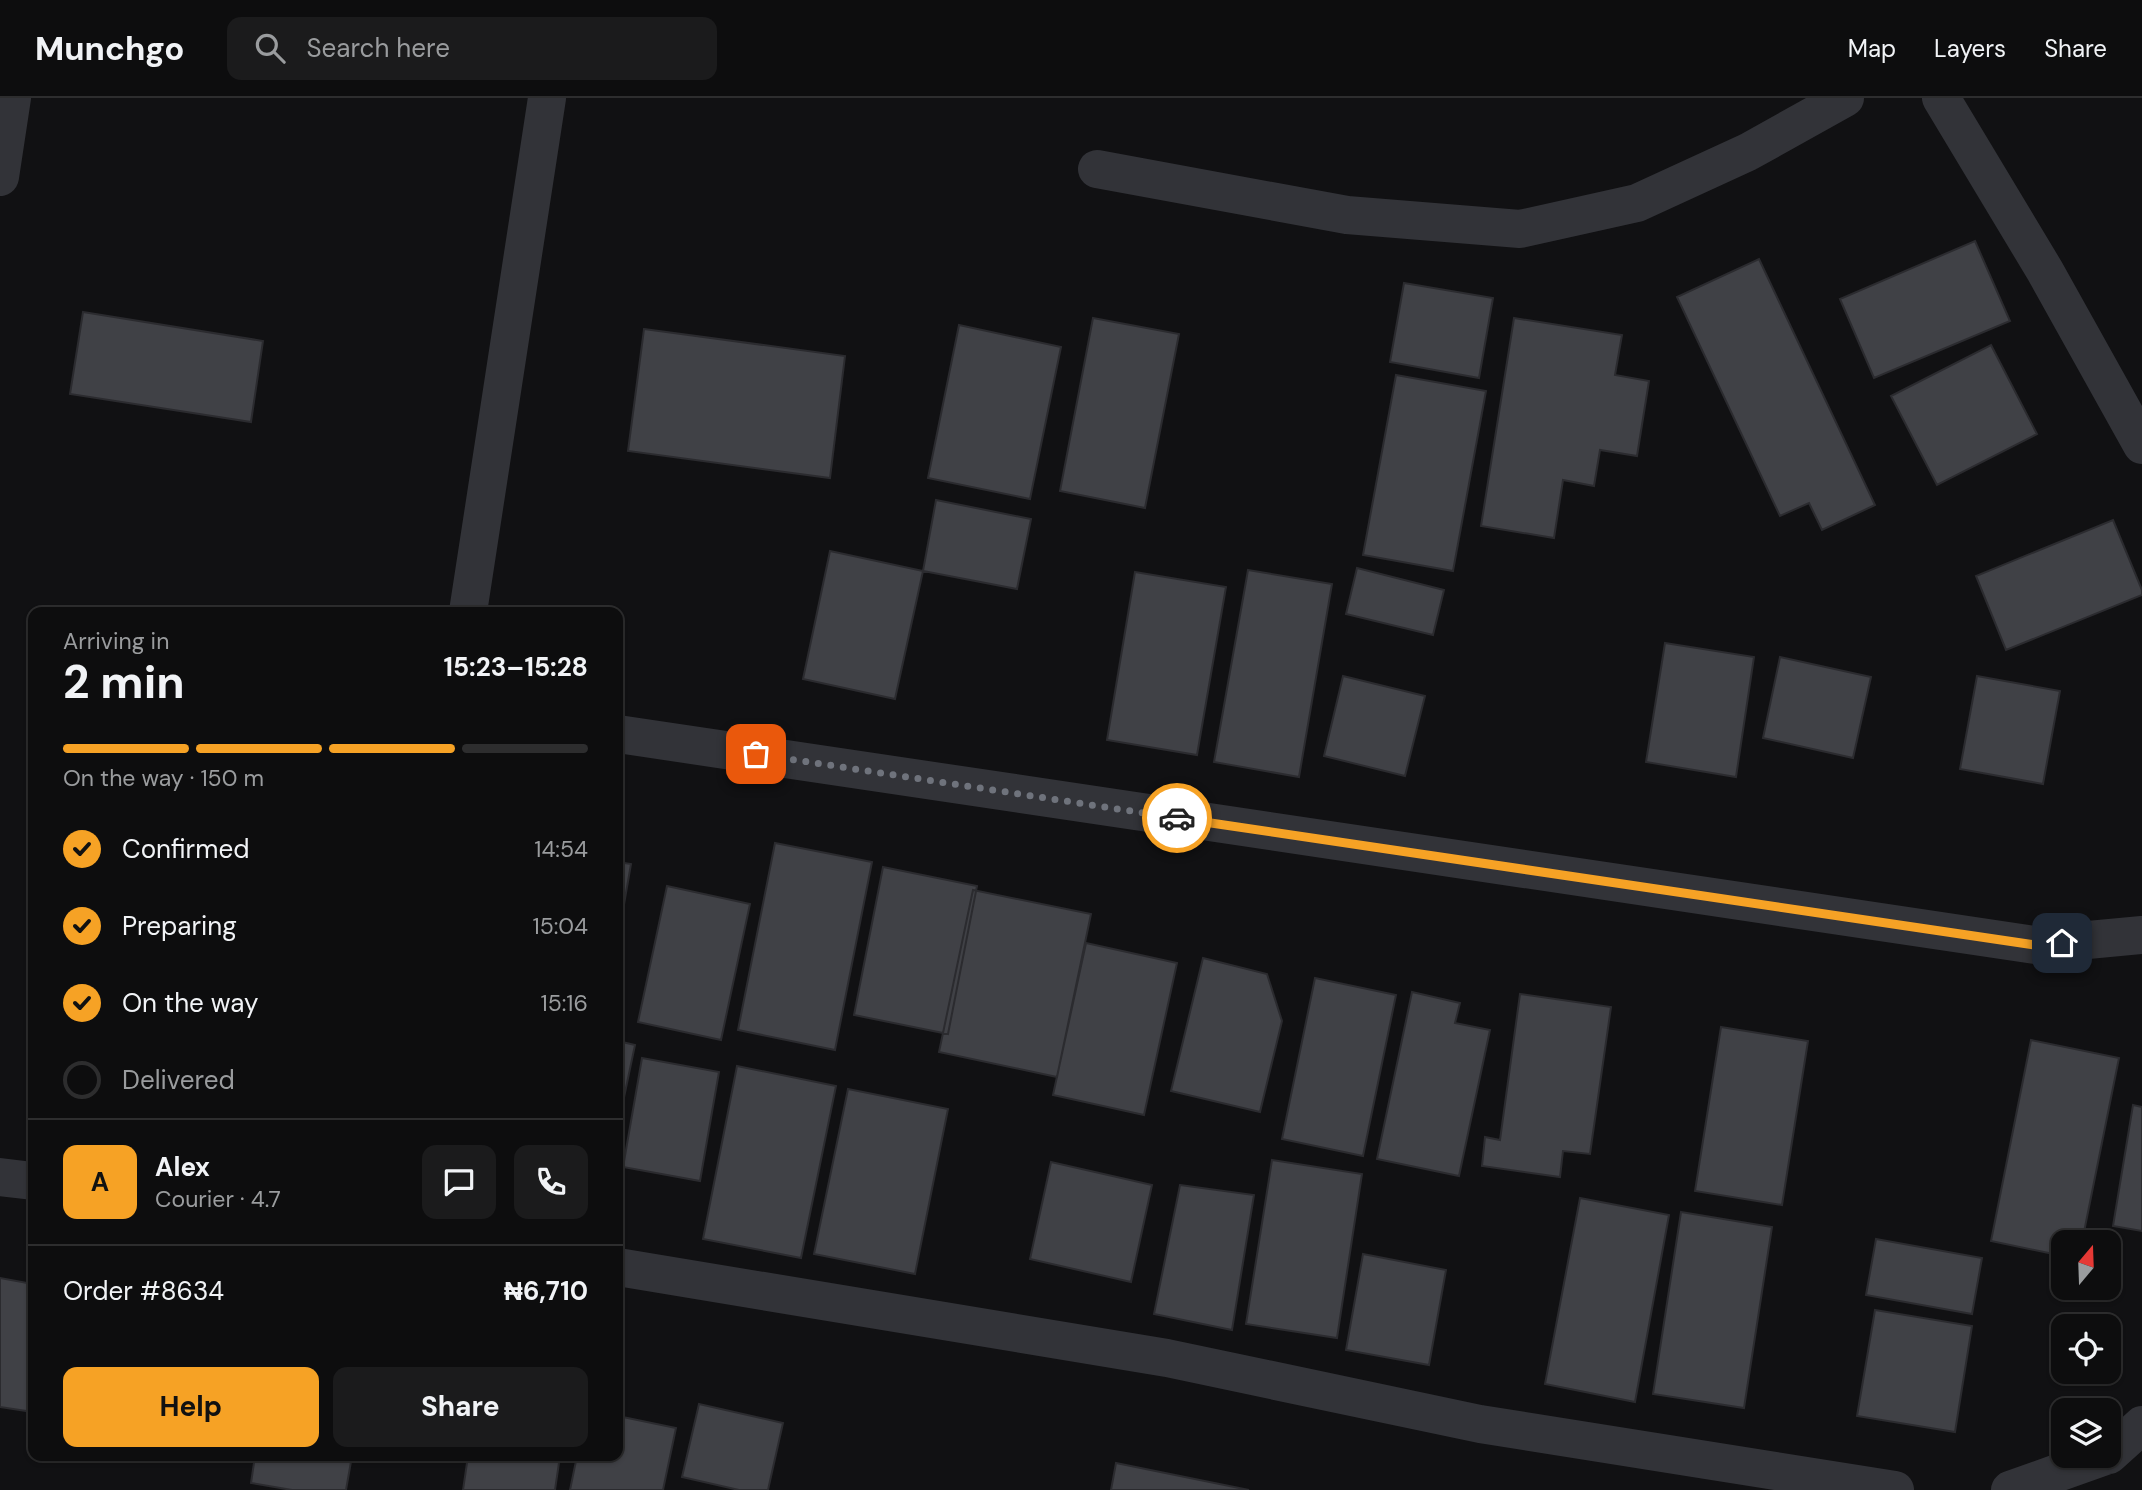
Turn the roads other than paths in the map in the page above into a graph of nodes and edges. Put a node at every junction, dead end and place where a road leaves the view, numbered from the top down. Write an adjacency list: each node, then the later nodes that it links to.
1 (12, 98): 6 (street)
2 (547, 98): 8 (street)
3 (1846, 98): 5 (street)
4 (1941, 98): 7 (street)
5 (1097, 169)
6 (0, 177)
7 (2142, 445)
8 (469, 607)
9 (623, 735): 10 (street)
10 (2142, 935)
11 (0, 1177): 12 (street)
12 (28, 1180)
13 (623, 1268): 17 (street)
14 (2142, 1425): 15 (street)
15 (2121, 1443)
16 (2071, 1468): 18 (street)
17 (1895, 1490)
18 (2010, 1490)

